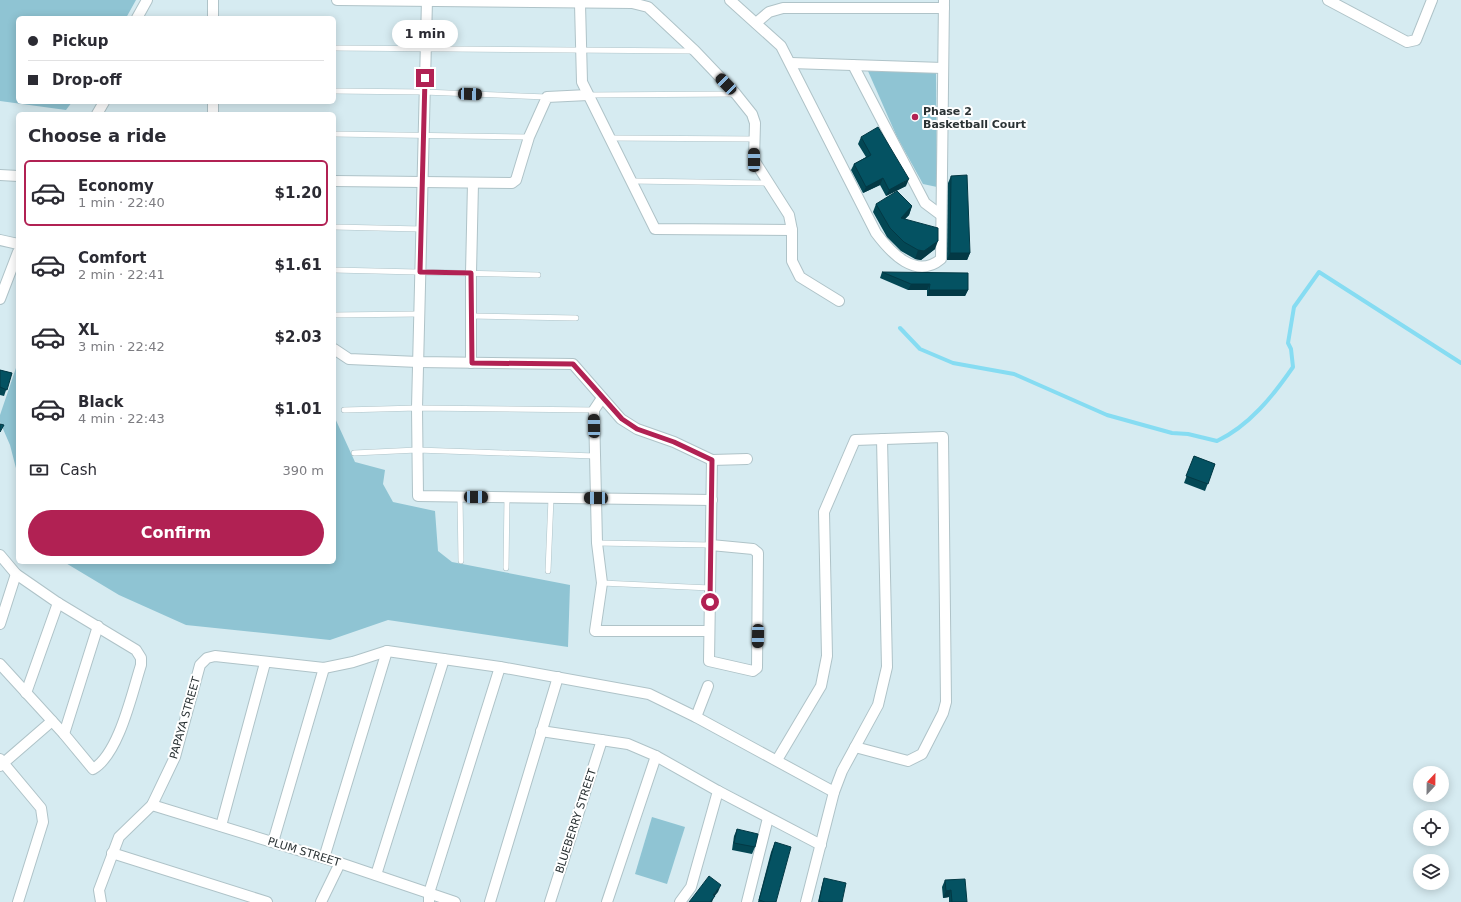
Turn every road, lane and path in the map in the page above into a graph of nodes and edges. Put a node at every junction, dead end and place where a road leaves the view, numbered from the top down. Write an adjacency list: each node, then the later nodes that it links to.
1 (147, 0): 11 (street)
2 (214, 0): 12 (street)
3 (337, 0): 7 (street)
4 (730, 0): 13 (street)
5 (1328, 0): 6 (street)
6 (1432, 0)
7 (426, 1): 9 (street); 15 (street)
8 (632, 1): 9 (street); 17 (street)
9 (580, 4): 16 (street)
10 (944, 4): 13 (street); 20 (street)
11 (138, 16)
12 (213, 16)
13 (756, 23): 18 (street)
14 (336, 48): 15 (lane)
15 (425, 50): 16 (lane); 22 (street)
16 (580, 51): 17 (lane); 24 (street)
17 (695, 51): 23 (street)
18 (791, 63): 19 (street); 38 (street)
19 (853, 65): 20 (street); 38 (street)
20 (943, 68): 38 (street)
21 (336, 91): 22 (lane)
22 (424, 92): 25 (lane); 27 (street)
23 (736, 94): 24 (lane); 30 (street)
24 (588, 95): 25 (street); 29 (street)
25 (547, 97): 28 (street)
26 (336, 134): 27 (lane)
27 (424, 135): 28 (lane); 35 (street)
28 (529, 137): 36 (street)
29 (610, 138): 30 (lane); 34 (street)
30 (754, 139): 37 (street)
31 (0, 175): 32 (street)
32 (16, 176)
33 (336, 181): 35 (street)
34 (630, 181): 37 (lane); 41 (street)
35 (422, 182): 36 (street); 40 (street)
36 (473, 183): 47 (street)
37 (768, 183): 41 (street)
38 (941, 214)
39 (336, 227): 40 (lane)
40 (421, 229): 46 (street)
41 (792, 230): 50 (street)
42 (0, 240): 43 (street)
43 (16, 244)
44 (16, 257): 49 (street)
45 (336, 270): 46 (lane)
46 (420, 272): 47 (lane); 51 (street)
47 (471, 273): 48 (lane); 53 (street)
48 (538, 275)
49 (0, 299)
50 (839, 302)
51 (419, 314): 52 (lane); 56 (street)
52 (336, 315)
53 (471, 316): 54 (lane); 57 (street)
54 (576, 318)
55 (336, 350): 56 (street)
56 (418, 362): 57 (street); 59 (street)
57 (472, 363): 58 (street)
58 (602, 398): 61 (street); 66 (street)
59 (417, 408): 60 (lane); 61 (lane); 63 (street)
60 (344, 410)
61 (594, 410): 65 (street)
62 (882, 439): 100 (street); 100 (street); 102 (street)
63 (417, 450): 64 (lane); 65 (lane); 68 (street)
64 (354, 453)
65 (595, 456): 71 (street)
66 (712, 460): 67 (street); 72 (street)
67 (747, 460)
68 (460, 497): 69 (street); 76 (lane)
69 (507, 497): 70 (street); 77 (lane)
70 (551, 498): 71 (street); 78 (lane)
71 (596, 498): 72 (street); 73 (street)
72 (712, 500): 74 (street)
73 (597, 543): 74 (lane); 80 (street)
74 (711, 545): 81 (street); 85 (street)
75 (0, 555): 79 (street)
76 (461, 561)
77 (506, 568)
78 (548, 571)
79 (16, 574): 82 (street); 83 (street)
80 (602, 583): 81 (lane); 85 (street)
81 (710, 588): 85 (street)
82 (58, 603): 84 (street); 94 (street)
83 (0, 624)
84 (98, 626): 98 (street); 98 (street)
85 (709, 631)
86 (387, 651): 87 (street); 91 (street); 112 (street)
87 (444, 659): 90 (street); 114 (street)
88 (265, 662): 91 (street); 106 (street, PAPAYA STREET); 108 (street)
89 (0, 664): 94 (street)
90 (500, 667): 92 (street); 115 (street)
91 (324, 668): 109 (street)
92 (558, 677): 95 (street); 97 (street)
93 (708, 686): 95 (street)
94 (26, 693): 96 (street)
95 (696, 716): 102 (street)
96 (52, 721): 98 (street); 103 (street)
97 (541, 731): 99 (street); 121 (street)
98 (64, 734)
99 (602, 740): 101 (street); 122 (street, BLUEBERRY STREET)
100 (855, 747): 105 (street)
101 (656, 756): 104 (street); 123 (street)
102 (777, 760): 105 (street)
103 (1, 763): 116 (street)
104 (718, 791): 107 (street); 124 (street)
105 (834, 792): 110 (street)
106 (152, 805): 108 (street, PLUM STREET); 111 (street, PAPAYA STREET)
107 (768, 818): 110 (street); 125 (street)
108 (221, 826): 109 (street, PLUM STREET)
109 (273, 842): 112 (street, PLUM STREET)
110 (821, 846): 126 (street)
111 (112, 852): 117 (street, PAPAYA STREET); 118 (street)
112 (324, 858): 113 (street, PLUM STREET)
113 (340, 863): 114 (street, PLUM STREET); 119 (street)
114 (376, 875): 115 (street, PLUM STREET)
115 (429, 898): 120 (street, PLUM STREET)
116 (18, 902)
117 (101, 902)
118 (267, 902)
119 (321, 902)
120 (455, 902)
121 (490, 902)
122 (550, 902)
123 (607, 902)
124 (680, 902)
125 (747, 902)
126 (806, 902)

